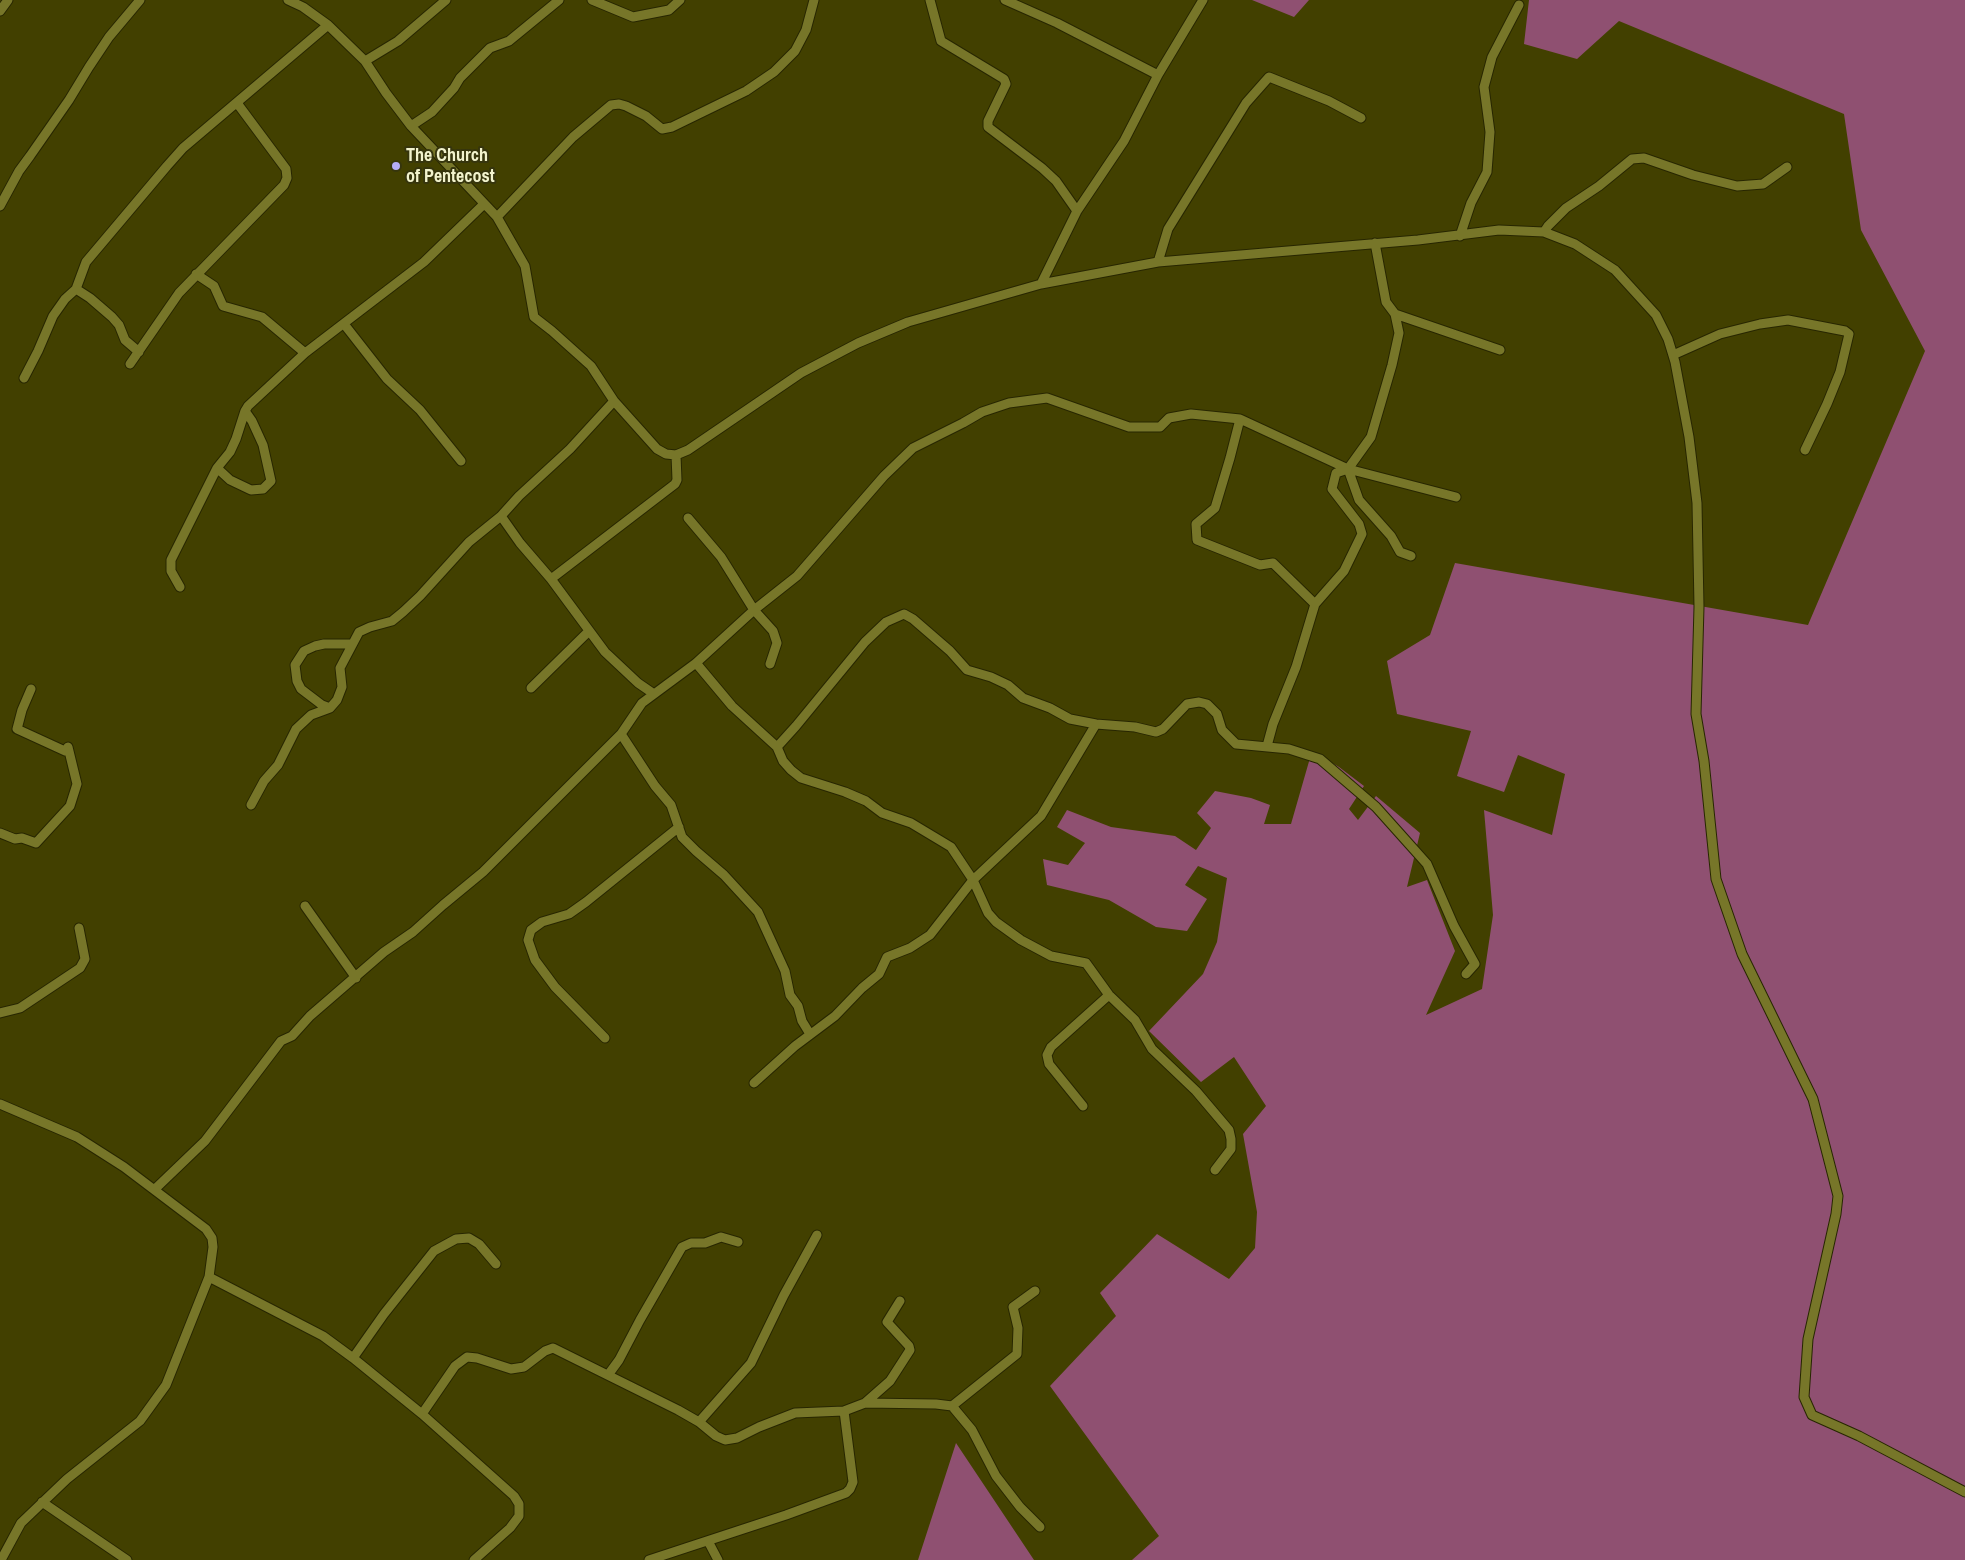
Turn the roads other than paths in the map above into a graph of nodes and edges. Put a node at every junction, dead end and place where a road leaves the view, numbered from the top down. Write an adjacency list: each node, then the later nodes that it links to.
1 (8, 0): 13 (street)
2 (140, 0): 22 (street)
3 (288, 0): 14 (street)
4 (559, 0): 19 (street)
5 (592, 0): 6 (street)
6 (680, 0)
7 (814, 0): 24 (street)
8 (930, 0): 23 (street)
9 (1004, 0): 16 (street)
10 (1203, 0): 16 (street)
11 (443, 1): 15 (street)
12 (1520, 5): 26 (street)
13 (0, 11)
14 (328, 25): 15 (street); 17 (street)
15 (365, 61): 19 (street)
16 (1158, 75): 23 (street)
17 (237, 103): 29 (street); 31 (street)
18 (1361, 118): 28 (street)
19 (411, 126): 21 (street)
20 (1787, 166): 25 (street)
21 (484, 204): 24 (street); 33 (street)
22 (0, 206)
23 (1077, 211): 30 (street)
24 (497, 217): 40 (street)
25 (1544, 232): 26 (street); 37 (street)
26 (1460, 236): 27 (street)
27 (1375, 243): 28 (street); 32 (street)
28 (1158, 262): 30 (street)
29 (196, 274): 35 (street); 36 (street)
30 (1041, 284): 44 (street)
31 (76, 289): 35 (street); 39 (street)
32 (1395, 314): 34 (street); 47 (street)
33 (344, 324): 36 (street); 45 (street)
34 (1500, 350)
35 (139, 352): 38 (street)
36 (305, 353): 41 (street)
37 (1673, 355): 43 (street); 98 (street)
38 (130, 364)
39 (24, 378)
40 (614, 401): 44 (street); 49 (street)
41 (244, 411): 46 (street); 46 (street)
42 (1240, 419): 47 (street); 54 (street); 55 (street)
43 (1805, 450)
44 (676, 455): 52 (street)
45 (461, 461)
46 (217, 468): 53 (street)
47 (1348, 469): 48 (street); 51 (street); 54 (street)
48 (1456, 497)
49 (501, 516): 52 (street); 57 (street)
50 (688, 518): 55 (street)
51 (1411, 556)
52 (552, 579): 56 (street)
53 (180, 587)
54 (1315, 604): 66 (street)
55 (754, 610): 58 (street); 59 (street)
56 (589, 631): 60 (street); 62 (street)
57 (352, 644): 63 (street); 63 (street)
58 (696, 663): 62 (street); 67 (street)
59 (770, 664)
60 (531, 688)
61 (32, 689): 70 (street)
62 (654, 694): 65 (street)
63 (330, 708): 68 (street)
64 (1096, 724): 66 (street); 67 (street); 71 (street)
65 (621, 734): 69 (street); 75 (street)
66 (1267, 746): 74 (street)
67 (776, 747): 71 (street)
68 (251, 805)
69 (679, 827): 78 (street); 79 (street)
70 (0, 833)
71 (973, 880): 76 (street); 78 (street)
72 (305, 906): 75 (street)
73 (79, 928): 77 (street)
74 (1466, 974)
75 (356, 978): 84 (street)
76 (1109, 995): 82 (street); 83 (street)
77 (0, 1013)
78 (810, 1034): 80 (street)
79 (605, 1038)
80 (754, 1083)
81 (0, 1104): 84 (street)
82 (1083, 1106)
83 (1215, 1170)
84 (155, 1189): 88 (street)
85 (817, 1235): 97 (street)
86 (738, 1242): 92 (street)
87 (496, 1264): 91 (street)
88 (209, 1277): 91 (street); 99 (street)
89 (1035, 1291): 94 (street)
90 (900, 1301): 93 (street)
91 (353, 1358): 96 (street)
92 (608, 1375): 96 (street); 97 (street)
93 (866, 1403): 94 (street); 95 (street)
94 (952, 1406): 100 (street)
95 (844, 1411): 97 (street); 101 (street)
96 (422, 1414): 104 (street)
97 (699, 1422)
98 (1965, 1492)
99 (42, 1502): 102 (street); 103 (street)
100 (1040, 1527)
101 (708, 1541): 105 (street); 106 (street)
102 (1, 1560)
103 (128, 1560)
104 (474, 1560)
105 (649, 1560)
106 (718, 1560)

